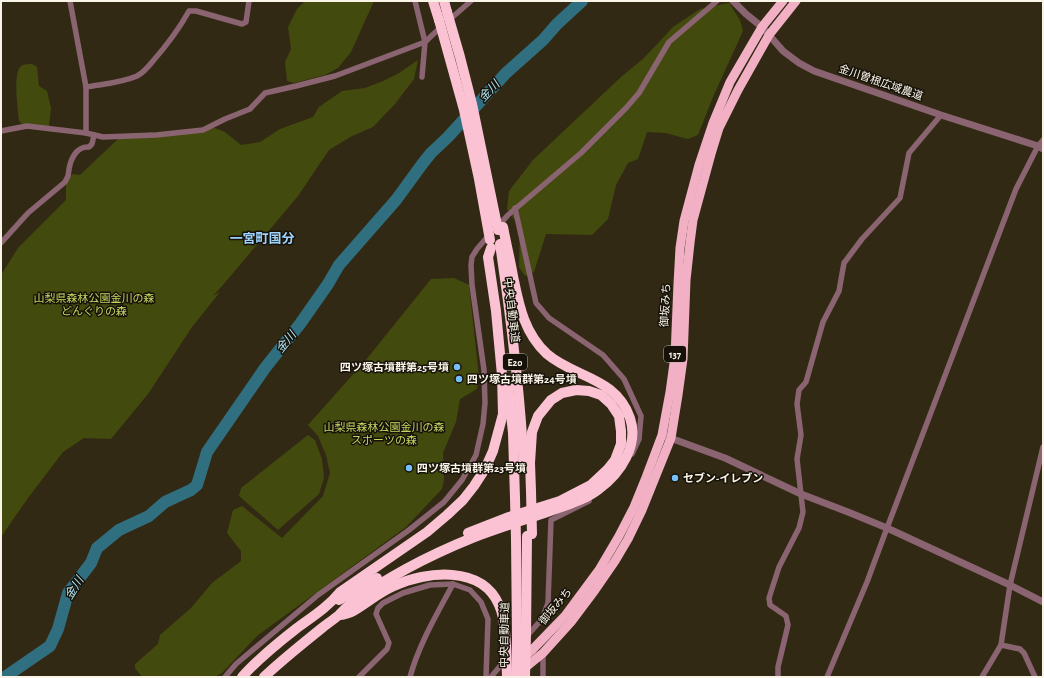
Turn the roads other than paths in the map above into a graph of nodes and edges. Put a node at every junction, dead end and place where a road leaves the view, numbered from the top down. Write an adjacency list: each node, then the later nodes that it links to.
1 (70, 1): 16 (street)
2 (249, 1): 16 (street)
3 (415, 1): 14 (street)
4 (433, 1): 25 (highway, 中央自動車道 / E20, bridge)
5 (444, 1): 23 (highway, bridge)
6 (471, 1): 11 (street)
7 (717, 1): 22 (street)
8 (733, 1): 12 (street, 金川曽根広域農道)
9 (783, 1): 12 (highway, 御坂みち / 137)
10 (796, 1): 13 (highway, 御坂みち / 137)
11 (464, 3): 14 (street)
12 (762, 28): 13 (street, 金川曽根広域農道); 26 (highway, 御坂みち / 137)
13 (769, 35): 17 (street, 金川曽根広域農道); 26 (highway, 御坂みち / 137)
14 (425, 42): 15 (street); 20 (street)
15 (422, 77)
16 (86, 86): 19 (street)
17 (942, 115): 21 (street, 金川曽根広域農道); 29 (street)
18 (1, 131): 19 (street)
19 (86, 133): 20 (street)
20 (94, 135): 24 (street)
21 (1041, 145): 30 (street)
22 (515, 208): 41 (street); 47 (street)
23 (501, 228): 28 (highway, 中央自動車道 / E20); 35 (highway)
24 (1, 244)
25 (491, 244): 34 (highway); 36 (highway, 中央自動車道 / E20, bridge)
26 (666, 436): 29 (street); 39 (highway, 御坂みち / 137); 48 (highway, 御坂みち / 137)
27 (1043, 447): 32 (street)
28 (529, 492): 34 (highway); 36 (highway, 中央自動車道 / E20)
29 (802, 494): 30 (street); 53 (street)
30 (886, 528): 32 (street); 54 (street)
31 (454, 584): 44 (street); 45 (street); 46 (street)
32 (1010, 585): 33 (street); 37 (street)
33 (1043, 602)
34 (331, 603): 38 (highway)
35 (337, 616): 40 (highway); 49 (highway, bridge)
36 (522, 637): 50 (highway, 中央自動車道 / E20, bridge); 51 (highway, 中央自動車道 / E20, bridge)
37 (1001, 644): 55 (street); 56 (street)
38 (272, 649): 42 (highway); 43 (highway)
39 (543, 653): 50 (highway, 御坂みち / 137); 52 (street)
40 (265, 676)
41 (224, 677)
42 (242, 677)
43 (251, 677)
44 (359, 677)
45 (410, 677)
46 (486, 677)
47 (491, 677)
48 (501, 677)
49 (507, 677)
50 (515, 677)
51 (526, 677)
52 (543, 677)
53 (778, 677)
54 (827, 677)
55 (982, 677)
56 (1034, 677)

